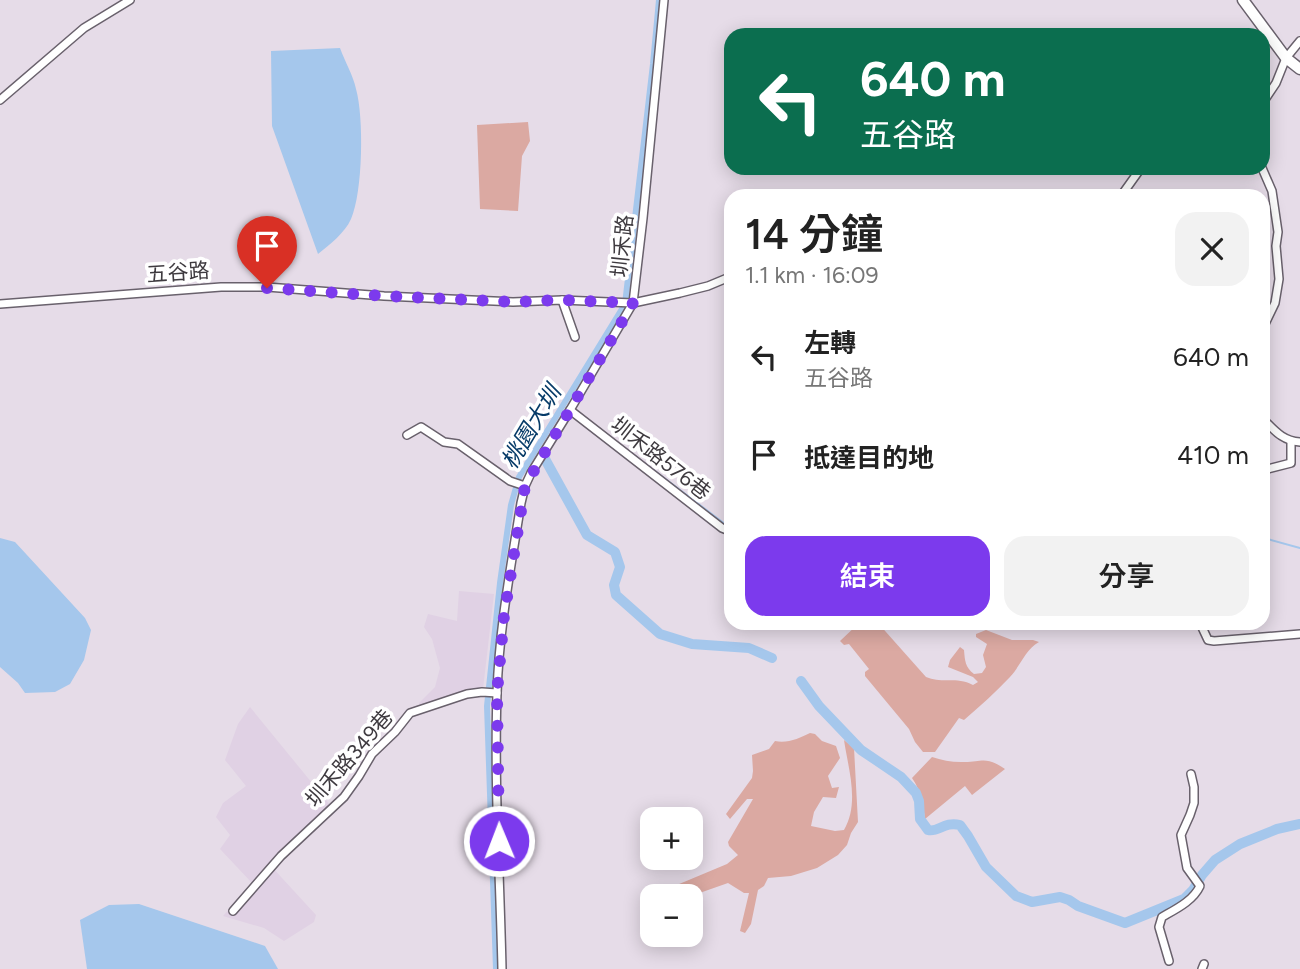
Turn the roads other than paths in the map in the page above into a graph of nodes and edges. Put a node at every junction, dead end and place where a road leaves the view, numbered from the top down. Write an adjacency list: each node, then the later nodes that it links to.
1 (130, 0): 10 (street)
2 (664, 0): 14 (street, 圳禾路)
3 (1243, 0): 4 (street)
4 (1264, 28)
5 (1270, 36): 7 (street)
6 (1300, 41): 7 (street)
7 (1286, 58): 8 (street); 9 (street)
8 (1300, 69)
9 (1270, 92)
10 (0, 100)
11 (1265, 175): 16 (street)
12 (724, 279): 14 (street, 五谷路)
13 (562, 300): 14 (street, 五谷路); 15 (street, 五谷路); 17 (street)
14 (626, 302): 18 (street, 圳禾路)
15 (0, 304)
16 (1270, 313)
17 (575, 337)
18 (570, 410): 23 (street, 圳禾路); 24 (street, 圳禾路576巷)
19 (1270, 425): 21 (street)
20 (407, 435): 23 (street)
21 (1296, 442): 22 (street)
22 (1270, 468)
23 (520, 485): 27 (street, 圳禾路)
24 (724, 529)
25 (1203, 630): 26 (street)
26 (1300, 634)
27 (495, 693): 29 (street, 圳禾路349巷); 31 (street, 圳禾路)
28 (1191, 774): 30 (street)
29 (233, 911)
30 (1169, 961)
31 (502, 969)

